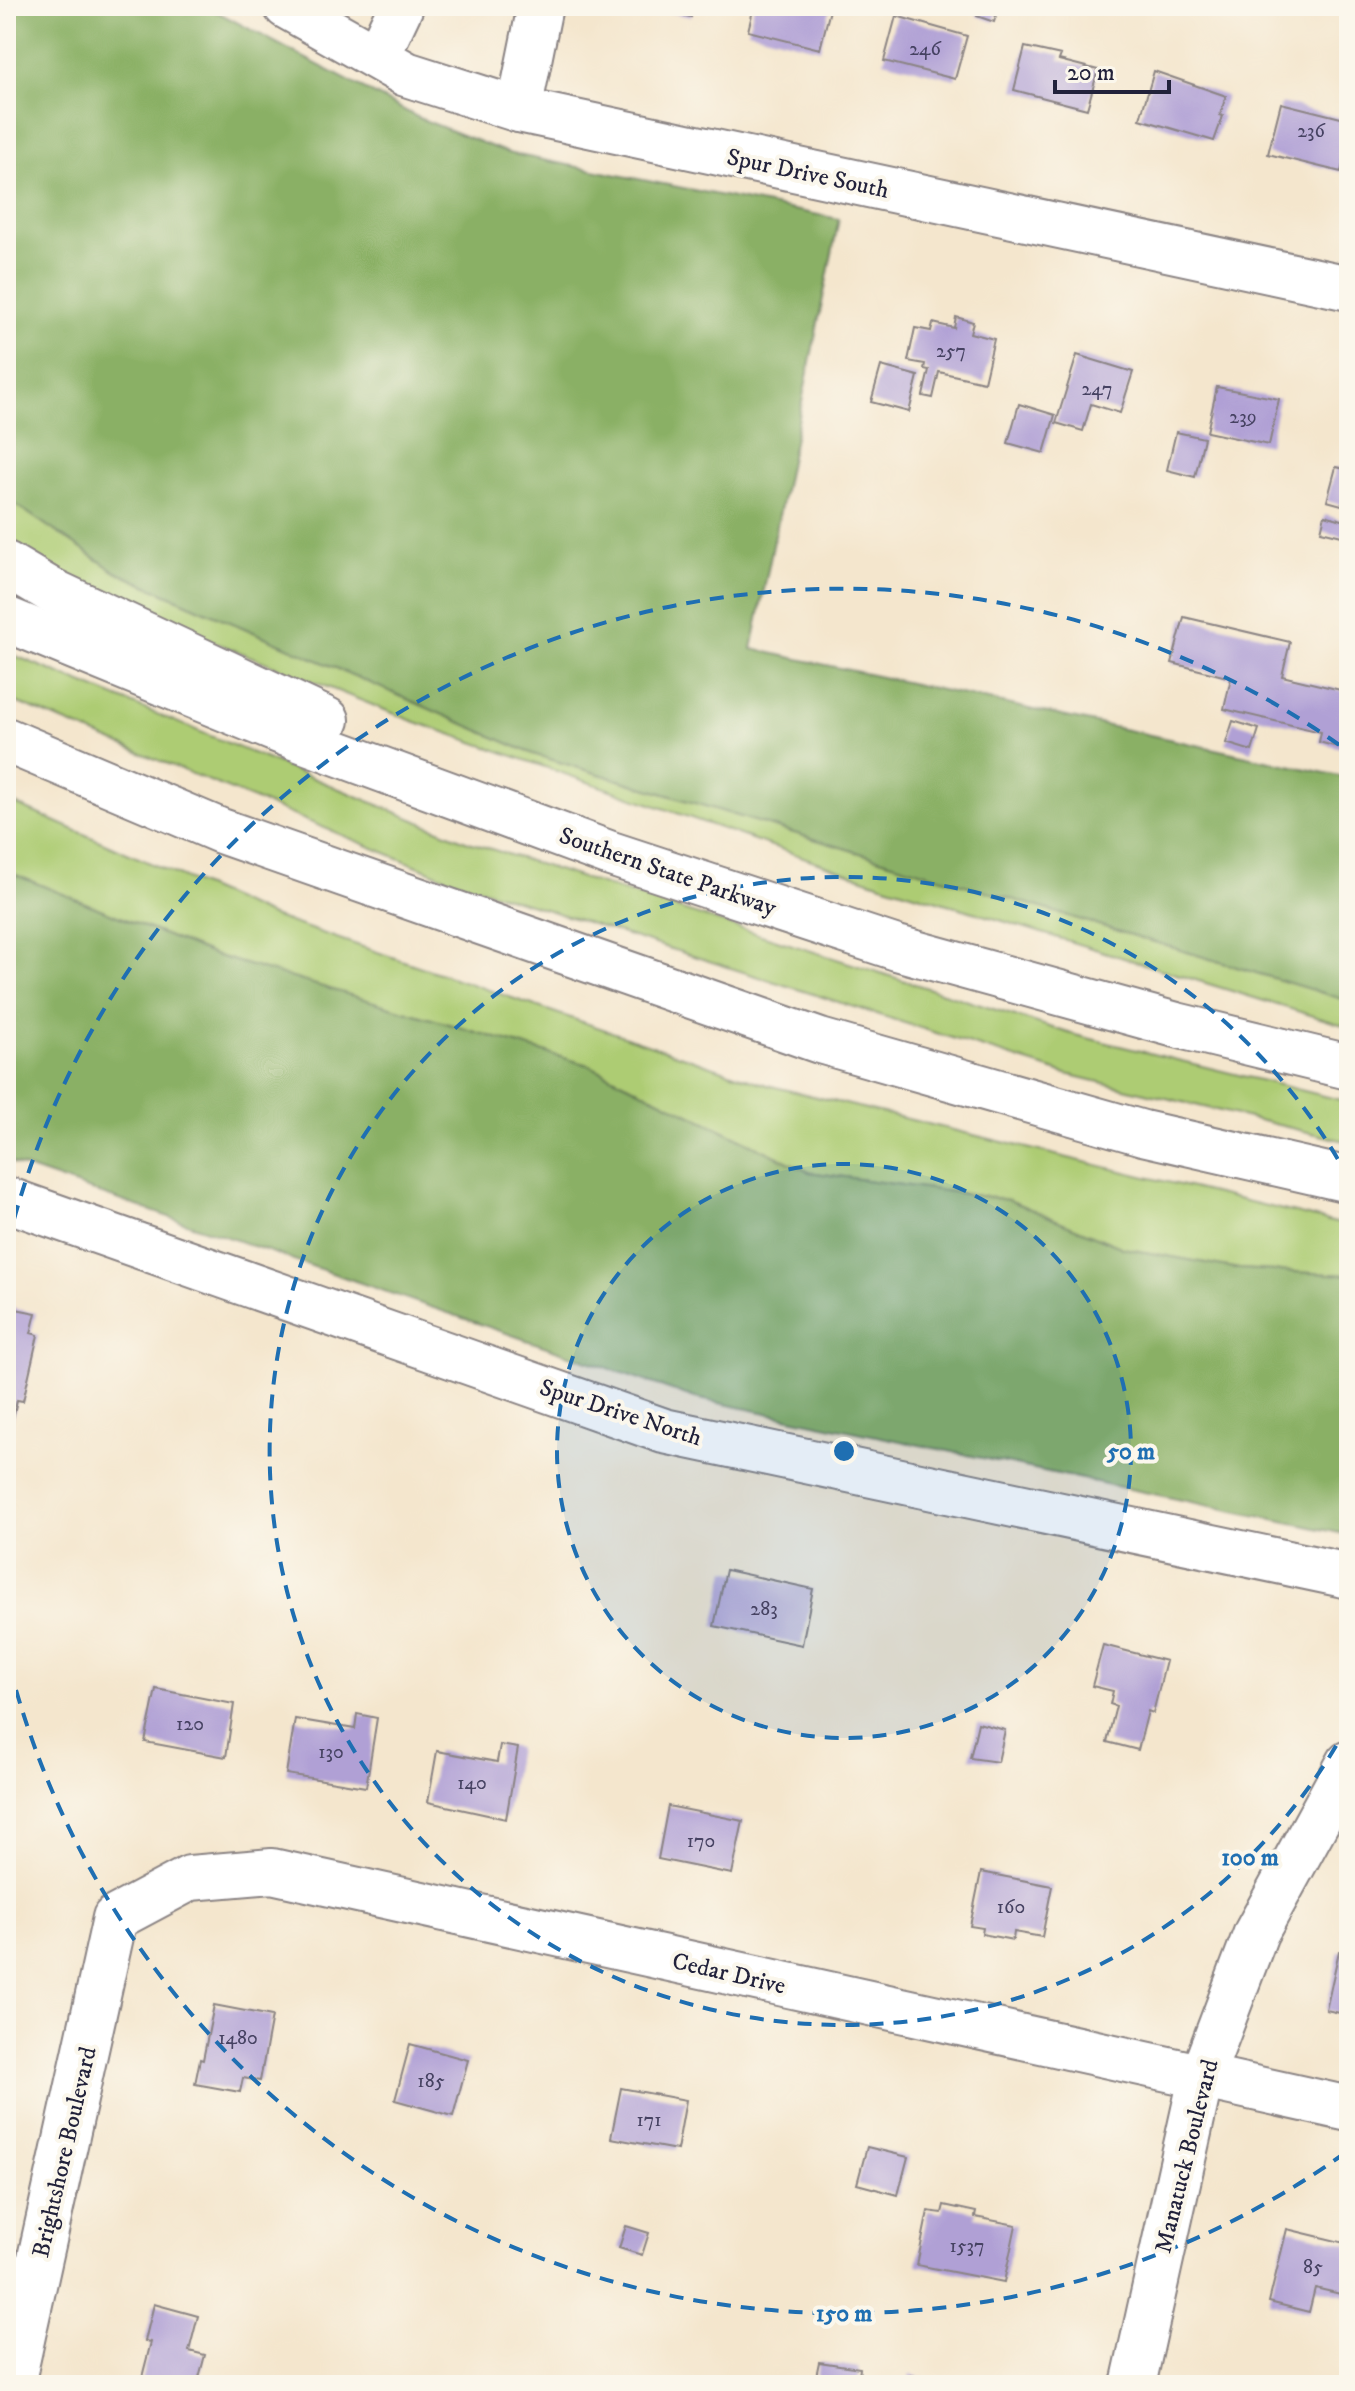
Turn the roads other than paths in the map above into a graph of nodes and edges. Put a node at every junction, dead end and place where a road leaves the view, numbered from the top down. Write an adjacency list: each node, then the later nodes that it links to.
1 (286, 6): 4 (main road, Spur Drive South)
2 (401, 6): 4 (main road)
3 (540, 6): 5 (main road)
4 (377, 57): 5 (main road, Spur Drive South)
5 (519, 110): 6 (main road, Spur Drive South)
6 (1349, 288)
7 (6, 564): 11 (main road)
8 (6, 619): 11 (main road, Southern State Parkway)
9 (6, 740): 12 (main road)
10 (6, 772): 12 (main road)
11 (611, 854): 13 (main road, Southern State Parkway)
12 (518, 935): 14 (main road)
13 (1349, 1067)
14 (1349, 1180)
15 (6, 1199): 16 (main road, Spur Drive North)
16 (1349, 1576)
17 (1349, 1763): 19 (main road, Manatuck Boulevard)
18 (115, 1918): 19 (main road, Cedar Drive); 21 (main road, Brightshore Boulevard)
19 (1201, 2078): 20 (main road, Cedar Drive); 22 (main road, Manatuck Boulevard)
20 (1349, 2109)
21 (12, 2385)
22 (1133, 2385)

